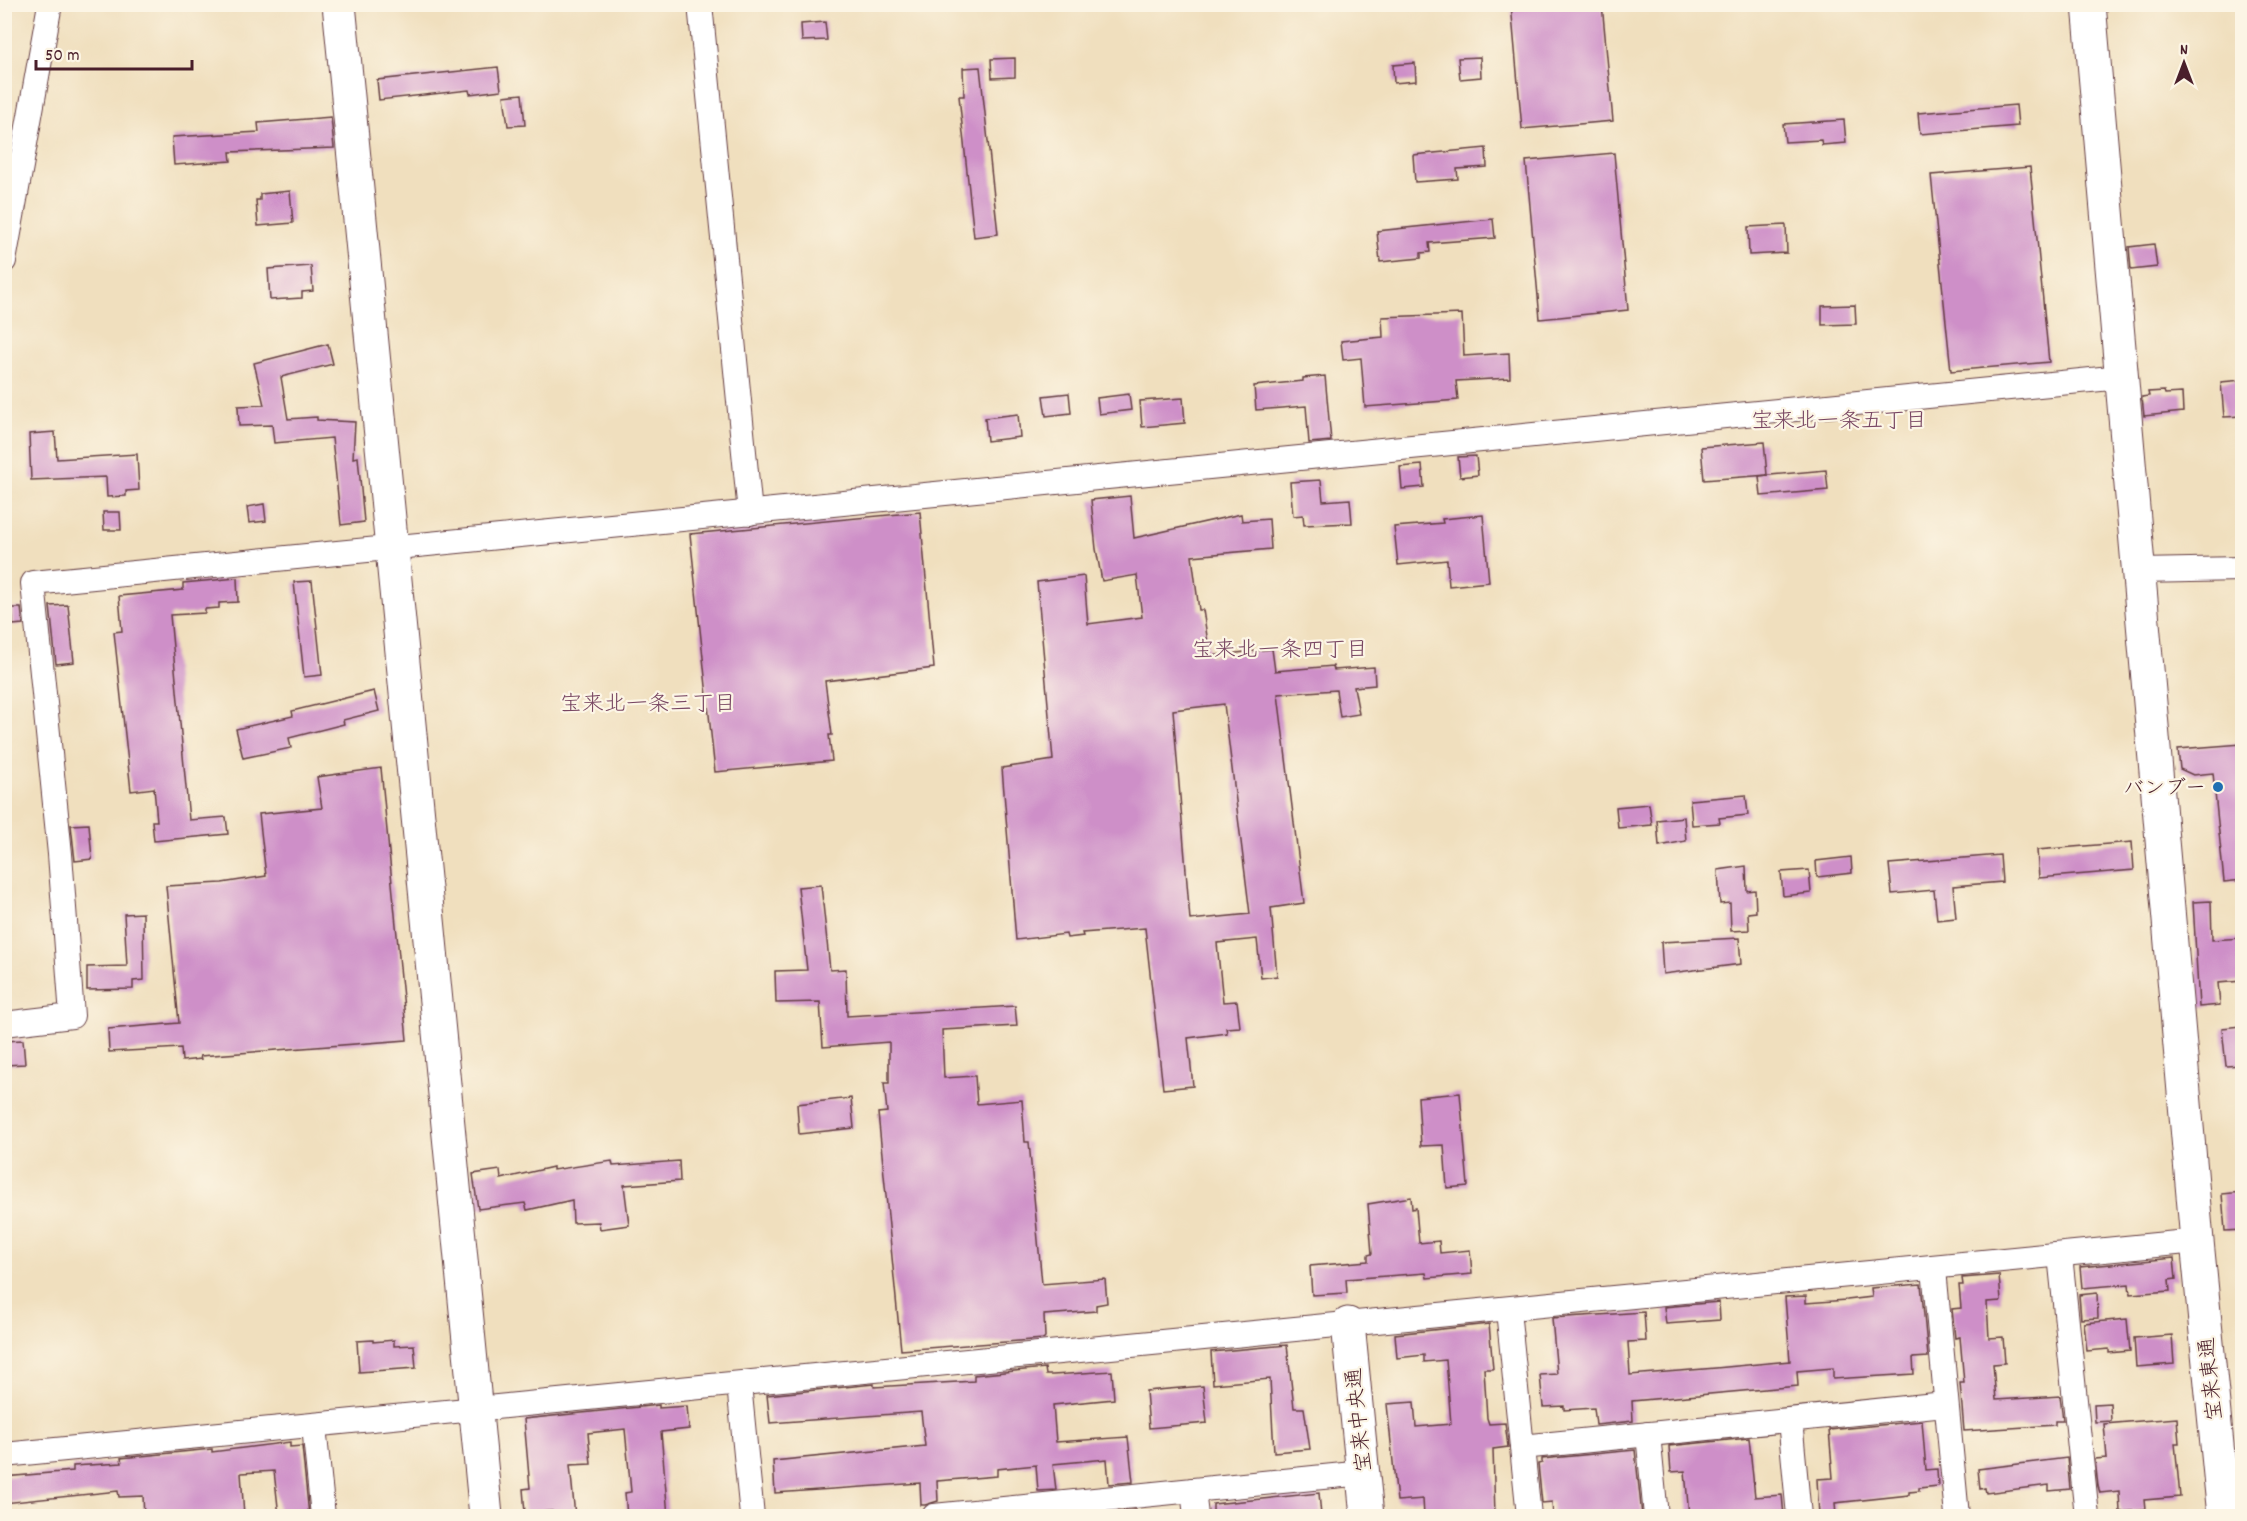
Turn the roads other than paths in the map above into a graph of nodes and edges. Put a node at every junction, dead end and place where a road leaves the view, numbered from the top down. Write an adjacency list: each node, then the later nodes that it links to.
1 (50, 4): 5 (street)
2 (339, 4): 8 (street)
3 (700, 4): 7 (street)
4 (2089, 4): 6 (street, 宝来東通)
5 (4, 261)
6 (2121, 377): 7 (street); 10 (street, 宝来東通)
7 (750, 513): 8 (street)
8 (391, 548): 11 (street); 19 (street)
9 (2242, 569): 10 (street)
10 (2139, 571): 12 (street, 宝来東通)
11 (4, 1024)
12 (2197, 1241): 13 (street); 39 (street, 宝来東通)
13 (2060, 1255): 14 (street); 38 (street)
14 (1934, 1269): 15 (street); 18 (street)
15 (1508, 1310): 16 (street); 23 (street)
16 (1348, 1324): 17 (street); 25 (street, 宝来中央通)
17 (739, 1384): 19 (street); 30 (street)
18 (1945, 1404): 20 (street); 37 (street)
19 (476, 1411): 21 (street); 29 (street)
20 (1790, 1420): 22 (street); 36 (street)
21 (314, 1426): 24 (street); 28 (street)
22 (1648, 1434): 23 (street); 35 (street)
23 (1522, 1447): 34 (street)
24 (4, 1455)
25 (1363, 1473): 26 (street); 33 (street, 宝来中央通)
26 (1193, 1490): 27 (street); 32 (street)
27 (1068, 1510): 31 (street)
28 (324, 1516)
29 (486, 1516)
30 (752, 1516)
31 (934, 1516)
32 (1196, 1516)
33 (1367, 1516)
34 (1529, 1516)
35 (1656, 1516)
36 (1799, 1516)
37 (1957, 1516)
38 (2087, 1516)
39 (2224, 1516)

